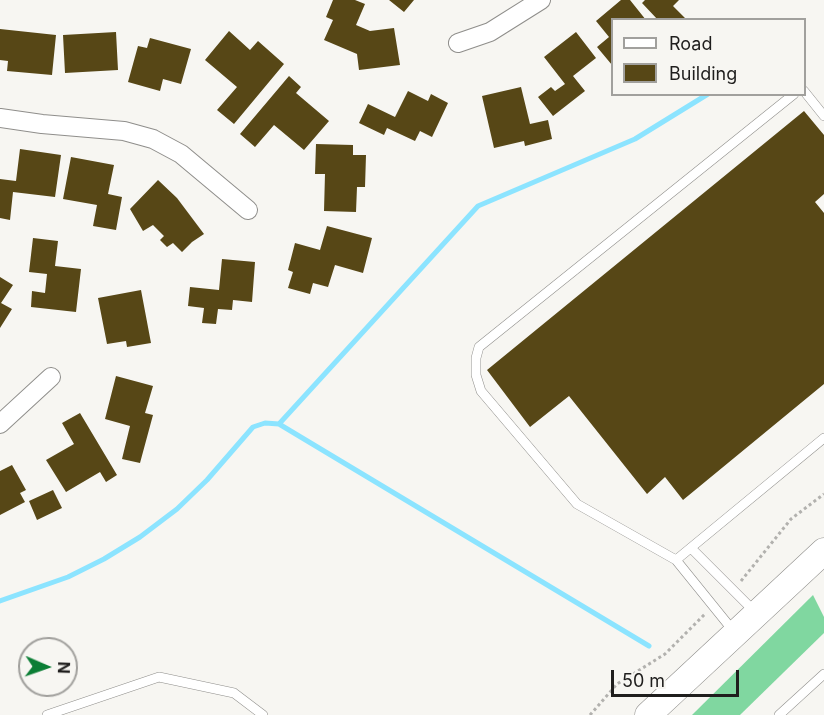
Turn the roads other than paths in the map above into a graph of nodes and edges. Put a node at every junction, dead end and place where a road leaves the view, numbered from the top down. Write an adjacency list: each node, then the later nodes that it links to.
1 (541, 0): 2 (street)
2 (458, 42)
3 (806, 94): 5 (lane)
4 (792, 96): 13 (lane)
5 (824, 116)
6 (0, 118): 7 (street)
7 (248, 210)
8 (51, 377): 9 (street)
9 (0, 424)
10 (824, 438): 11 (lane)
11 (691, 548): 13 (lane); 14 (lane)
12 (823, 557): 14 (street)
13 (676, 560): 15 (lane)
14 (756, 614): 15 (street)
15 (735, 633): 20 (street)
16 (824, 674): 21 (lane)
17 (60, 713): 18 (lane); 19 (lane)
18 (47, 715)
19 (263, 715)
20 (648, 715)
21 (779, 715)

